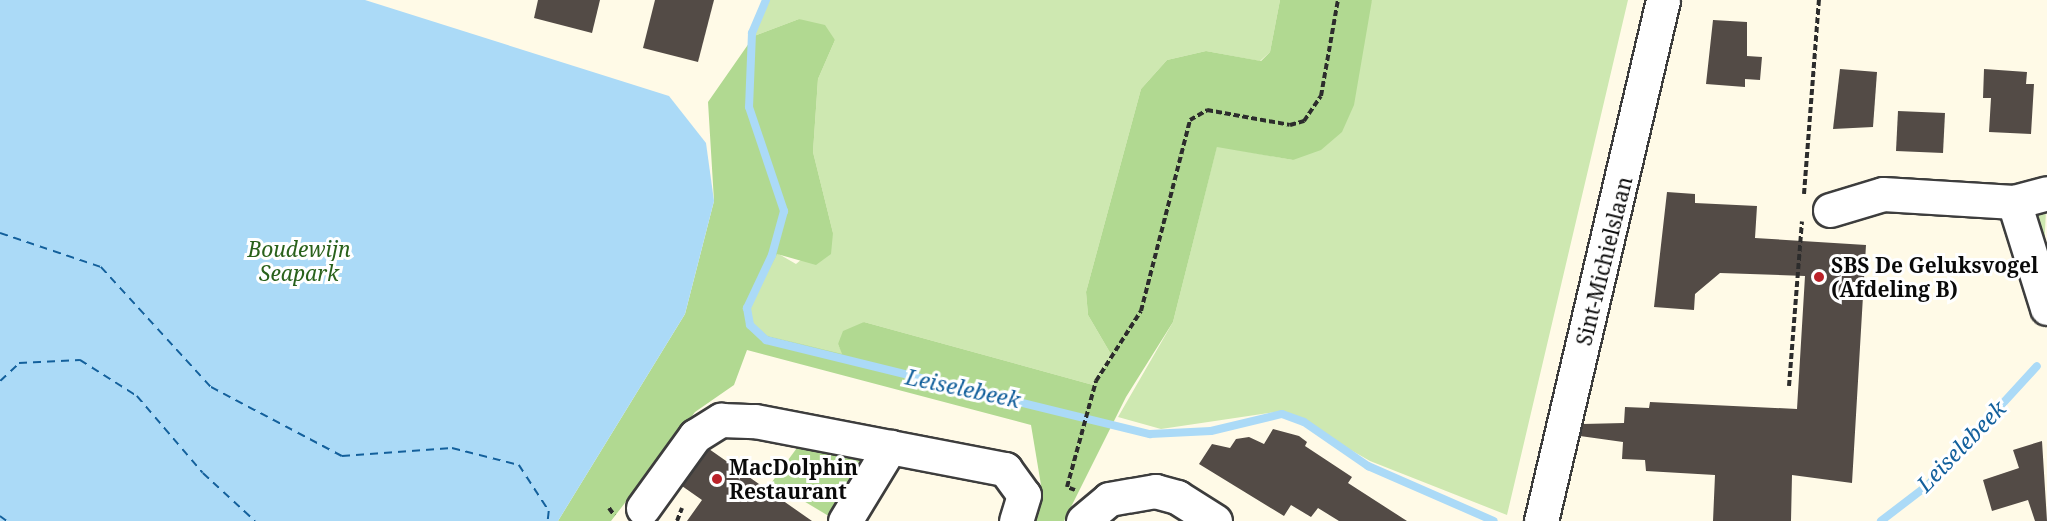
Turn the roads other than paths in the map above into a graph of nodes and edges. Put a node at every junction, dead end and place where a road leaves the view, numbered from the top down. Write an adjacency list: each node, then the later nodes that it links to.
1 (1663, 0): 12 (street, Sint-Michielslaan)
2 (2047, 193): 3 (street)
3 (2014, 202): 4 (street); 5 (street)
4 (1830, 210)
5 (2047, 308)
6 (890, 447): 7 (street); 8 (street); 9 (street)
7 (647, 517)
8 (846, 521)
9 (1016, 521)
10 (1083, 521): 11 (street)
11 (1215, 521)
12 (1541, 521)

